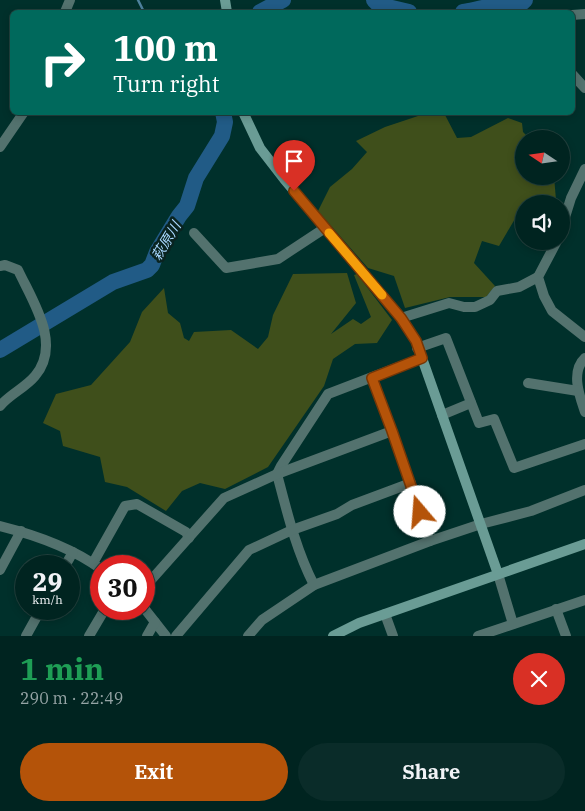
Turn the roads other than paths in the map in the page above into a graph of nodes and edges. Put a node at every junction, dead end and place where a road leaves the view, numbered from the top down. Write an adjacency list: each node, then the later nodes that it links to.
1 (575, 77): 2 (street)
2 (585, 88)
3 (22, 115): 5 (street)
4 (244, 115): 8 (street)
5 (0, 147)
6 (585, 169): 7 (street)
7 (570, 201)
8 (325, 228): 9 (street); 13 (street)
9 (194, 233)
10 (552, 250): 12 (street)
11 (0, 266): 22 (street)
12 (538, 276): 13 (street); 14 (street)
13 (401, 318): 15 (street)
14 (585, 337)
15 (417, 348): 16 (street); 21 (street)
16 (422, 358): 18 (street); 24 (street)
17 (585, 358): 20 (street)
18 (372, 378): 25 (street); 27 (street)
19 (528, 383): 20 (street)
20 (578, 391): 23 (street)
21 (471, 403): 24 (street); 26 (street)
22 (0, 406)
23 (585, 412)
24 (442, 416): 30 (street)
25 (392, 431): 27 (street); 28 (street)
26 (585, 444)
27 (277, 474): 32 (street); 34 (street)
28 (411, 483): 32 (street); 35 (street)
29 (585, 490): 30 (street)
30 (481, 524): 35 (street); 42 (street)
31 (0, 526): 33 (street)
32 (292, 530): 44 (street); 56 (street)
33 (22, 531): 37 (street); 41 (street)
34 (189, 538): 39 (street); 43 (street)
35 (430, 541): 44 (street)
36 (585, 544): 42 (street)
37 (73, 552): 38 (street); 40 (street)
38 (72, 555)
39 (102, 555)
40 (90, 562)
41 (0, 570)
42 (498, 574): 47 (street); 51 (street)
43 (155, 576)
44 (314, 584): 57 (street)
45 (585, 600): 46 (street)
46 (556, 610): 51 (street); 61 (street)
47 (385, 614): 58 (street); 59 (street)
48 (35, 620): 52 (street)
49 (98, 620): 53 (street)
50 (155, 622): 54 (street); 55 (street)
51 (513, 624): 60 (street)
52 (26, 636)
53 (89, 636)
54 (146, 636)
55 (166, 636)
56 (176, 636)
57 (248, 636)
58 (333, 636)
59 (393, 636)
60 (478, 636)
61 (566, 636)

